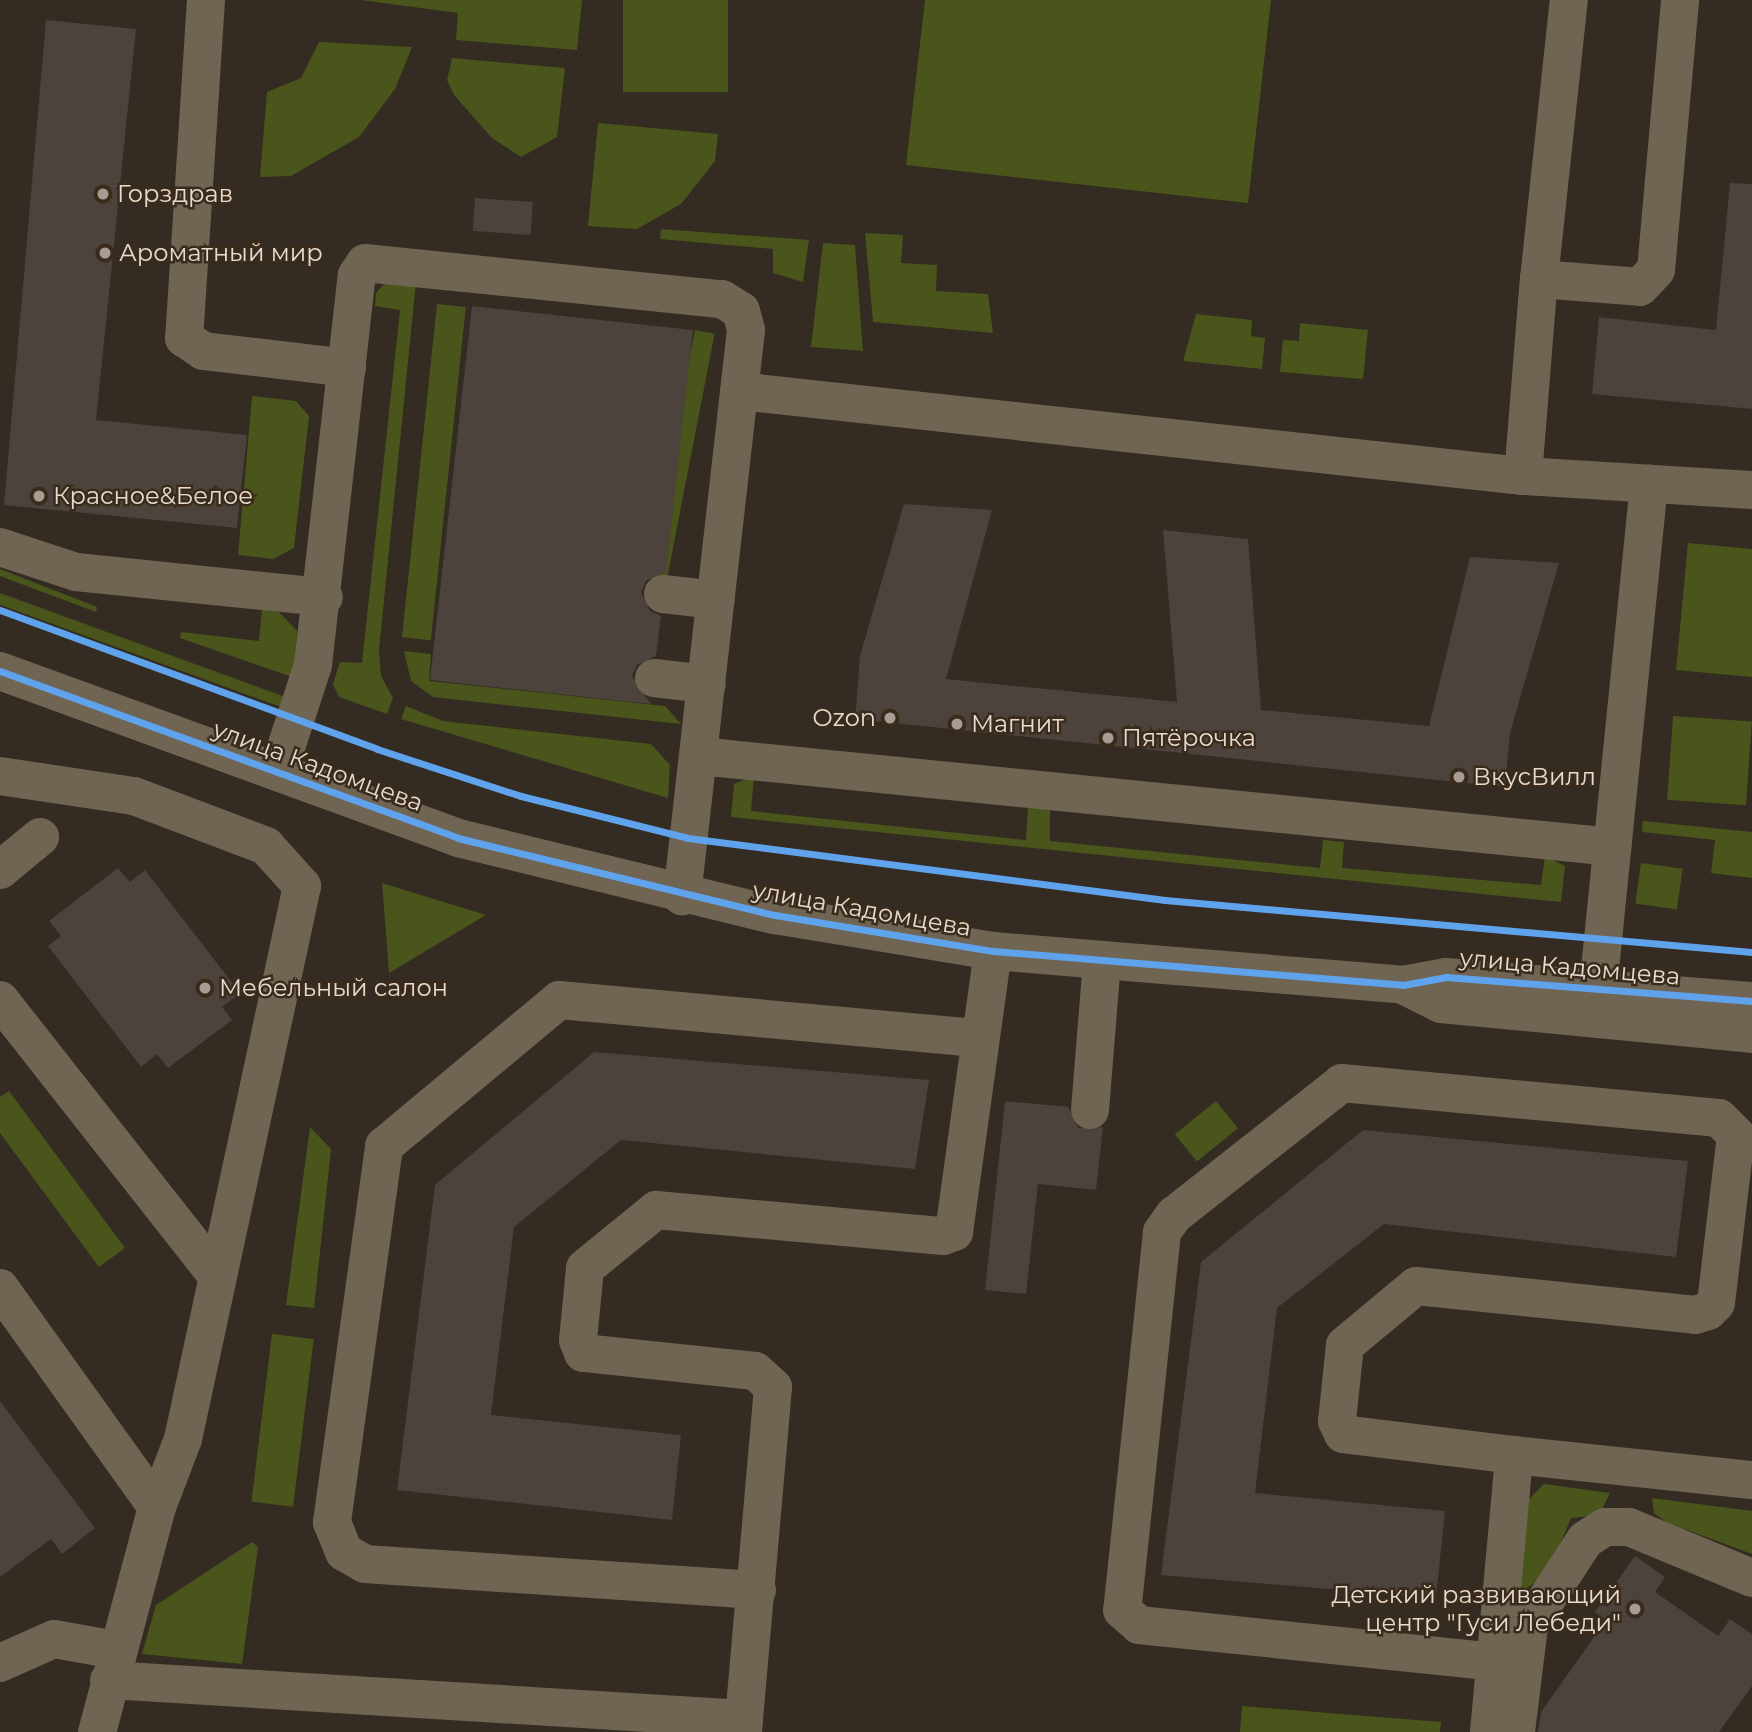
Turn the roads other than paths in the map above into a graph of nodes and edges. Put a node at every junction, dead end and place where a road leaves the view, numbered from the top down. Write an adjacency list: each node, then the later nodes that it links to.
1 (206, 0): 5 (street)
2 (1569, 0): 4 (street)
3 (1680, 0): 4 (street)
4 (1539, 279): 7 (street)
5 (347, 368): 6 (street); 12 (street)
6 (740, 391): 7 (street); 13 (street)
7 (1523, 476): 8 (street)
8 (1649, 484): 9 (street); 21 (street)
9 (1752, 490)
10 (0, 547): 12 (street)
11 (663, 594): 13 (street)
12 (324, 597): 18 (street)
13 (716, 600): 16 (street)
14 (0, 671): 18 (street, улица Кадомцева)
15 (654, 678): 16 (street)
16 (707, 684): 17 (street)
17 (699, 756): 21 (street); 23 (street)
18 (278, 772): 23 (street, улица Кадомцева)
19 (0, 776): 33 (street)
20 (40, 837): 22 (street)
21 (1612, 847): 27 (street)
22 (0, 870)
23 (682, 896): 24 (street, улица Кадомцева)
24 (993, 951): 25 (street, улица Кадомцева); 31 (street)
25 (1102, 960): 26 (street, улица Кадомцева); 32 (street)
26 (1404, 985): 27 (street, улица Кадомцева); 30 (street, улица Кадомцева)
27 (1598, 989): 29 (street, улица Кадомцева)
28 (0, 1000): 33 (street)
29 (1752, 1002)
30 (1752, 1034)
31 (979, 1038): 39 (street); 39 (street)
32 (1090, 1110)
33 (218, 1277): 37 (street)
34 (0, 1289): 37 (street)
35 (1514, 1455): 36 (street); 40 (street); 41 (street)
36 (1752, 1480)
37 (157, 1507): 43 (street)
38 (1752, 1578): 40 (street)
39 (757, 1590): 45 (street)
40 (1514, 1625): 41 (street); 48 (street)
41 (1495, 1662): 47 (street)
42 (0, 1663): 43 (street)
43 (113, 1665): 44 (street); 46 (street)
44 (544, 1718): 45 (street)
45 (744, 1725)
46 (97, 1732)
47 (1489, 1732)
48 (1516, 1732)

